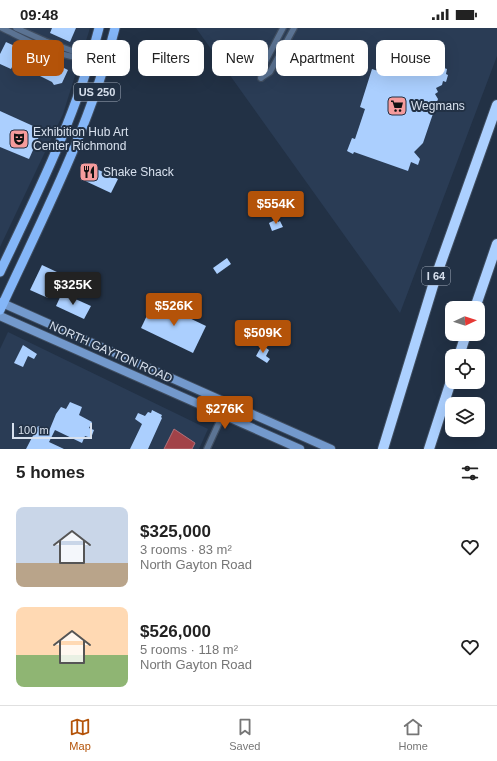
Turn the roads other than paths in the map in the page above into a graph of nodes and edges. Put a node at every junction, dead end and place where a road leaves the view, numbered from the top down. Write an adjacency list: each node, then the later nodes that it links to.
1 (2, 28): 10 (street)
2 (16, 28): 9 (street)
3 (99, 28): 7 (main road, US 250)
4 (115, 28): 8 (main road, US 250)
5 (283, 28): 6 (street)
6 (294, 28)
7 (96, 40)
8 (112, 40)
9 (72, 50)
10 (72, 57)
11 (85, 76): 15 (main road, US 250)
12 (102, 76): 17 (main road, US 250)
13 (497, 106): 25 (highway, I 64)
14 (497, 244): 16 (highway)
15 (0, 272)
16 (477, 301)
17 (1, 305): 20 (main road, NORTH GAYTON ROAD)
18 (0, 316): 21 (main road, NORTH GAYTON ROAD)
19 (448, 389): 26 (highway)
20 (228, 404): 21 (street); 24 (main road, NORTH GAYTON ROAD)
21 (222, 415): 22 (street); 23 (main road, NORTH GAYTON ROAD)
22 (207, 449)
23 (300, 449)
24 (331, 449)
25 (383, 449)
26 (429, 449)

